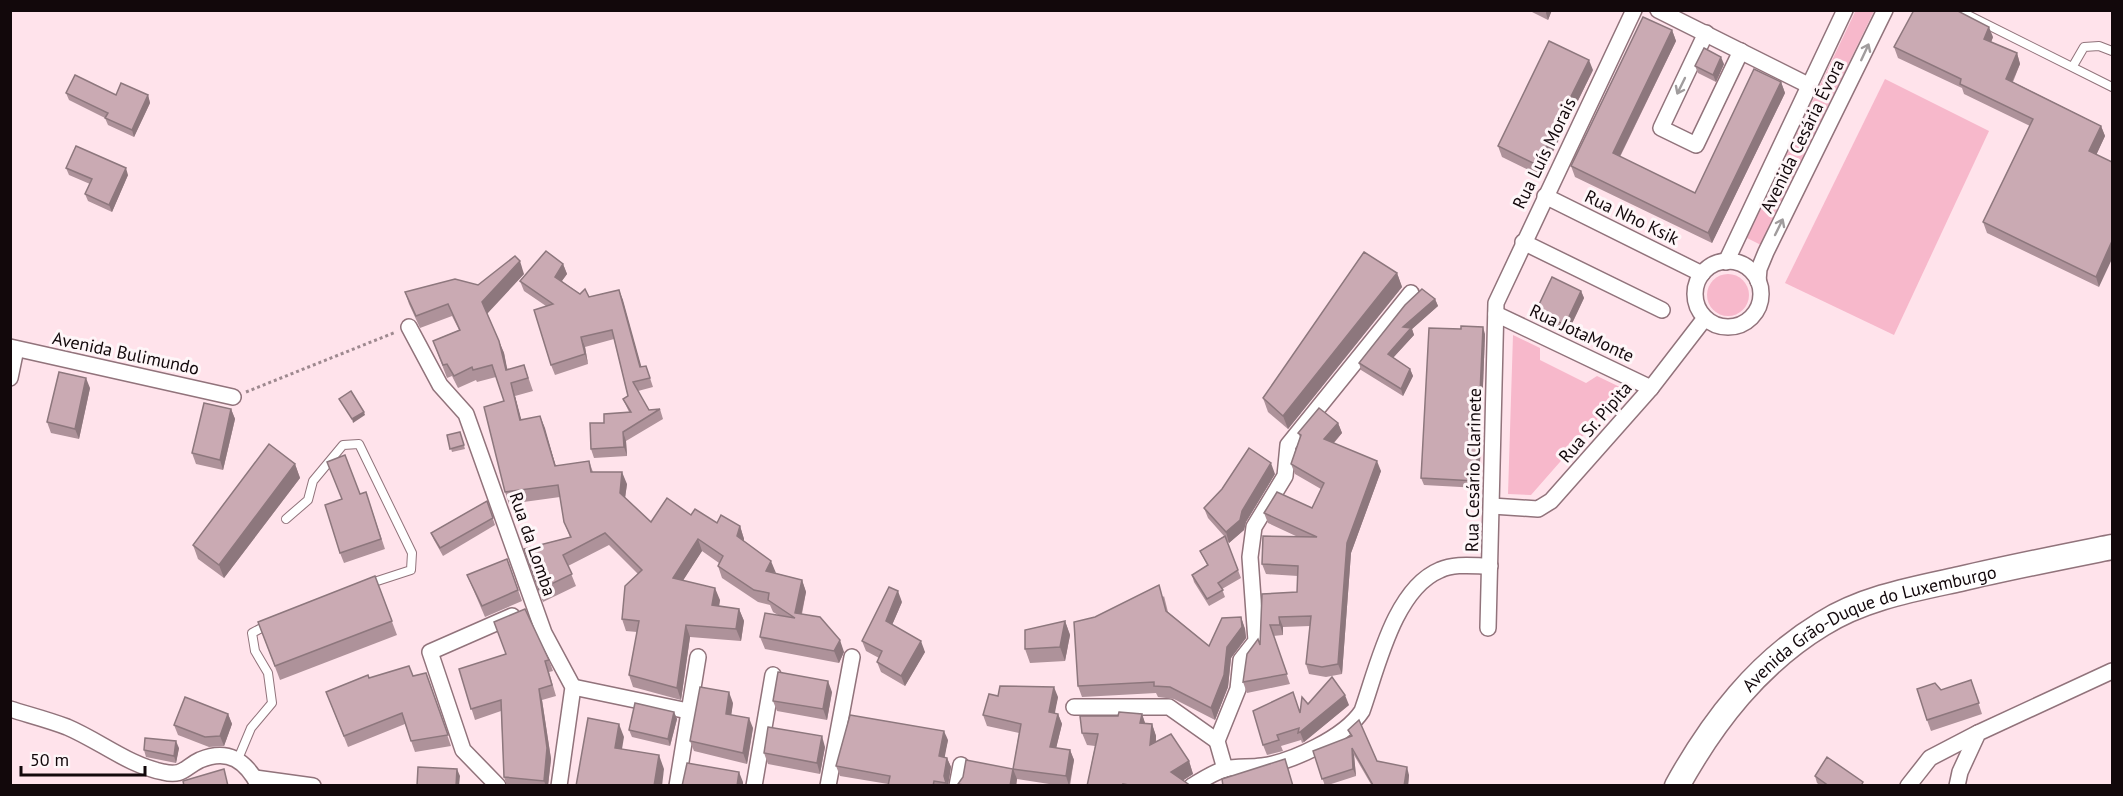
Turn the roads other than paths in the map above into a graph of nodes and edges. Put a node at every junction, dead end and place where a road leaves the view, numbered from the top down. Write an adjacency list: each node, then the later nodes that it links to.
1 (1634, 10): 12 (street, Rua Luís Morais)
2 (1658, 10): 6 (street)
3 (1845, 10): 10 (street, Avenida Cesária Évora)
4 (1885, 10): 16 (street, Avenida Cesária Évora, one-way to 4)
5 (1958, 10): 9 (lane)
6 (1706, 33): 7 (street); 7 (street, one-way to 7)
7 (1741, 51): 10 (street)
8 (2112, 51): 9 (lane)
9 (2073, 66): 11 (lane)
10 (1808, 85): 14 (street, Avenida Cesária Évora)
11 (2112, 87)
12 (1545, 196): 13 (street, Rua Luís Morais); 15 (street, Rua Nho Ksik)
13 (1523, 242): 18 (street); 19 (street, Rua Luís Morais)
14 (1726, 261): 15 (street); 16 (street)
15 (1702, 274): 20 (street)
16 (1758, 280): 20 (street)
17 (1411, 293): 43 (street)
18 (1662, 310)
19 (1496, 314): 24 (street, Rua JotaMonte); 26 (street, Rua Cesário Clarinete)
20 (1705, 318): 24 (street, Rua Sr. Pipita)
21 (409, 327): 31 (street, Rua da Lomba)
22 (14, 348): 23 (street); 25 (street, Avenida Bulimundo)
23 (10, 378)
24 (1651, 387): 26 (street, Rua Sr. Pipita)
25 (233, 397)
26 (1492, 506): 29 (street, Rua Cesário Clarinete)
27 (286, 519): 30 (lane)
28 (2112, 547): 56 (main road, Avenida Grão-Duque do Luxemburgo)
29 (1490, 566): 33 (street, Rua Cesário Clarinete); 46 (street)
30 (359, 587)
31 (534, 606): 38 (street, Rua da Lomba); 49 (street)
32 (279, 618): 44 (lane)
33 (1488, 628)
34 (698, 657): 41 (street)
35 (852, 657): 53 (street)
36 (2112, 671): 42 (street)
37 (773, 675): 52 (street)
38 (573, 687): 41 (street); 50 (street)
39 (1074, 707): 43 (street)
40 (10, 709): 44 (street)
41 (688, 711): 51 (street)
42 (1978, 733): 57 (street); 58 (street)
43 (1217, 741): 46 (street)
44 (238, 759): 47 (street)
45 (961, 765): 54 (street)
46 (1225, 769): 55 (street)
47 (257, 782): 48 (street)
48 (313, 786)
49 (498, 786)
50 (559, 786)
51 (677, 786)
52 (754, 786)
53 (828, 786)
54 (957, 786)
55 (1192, 786)
56 (1677, 786)
57 (1908, 786)
58 (1957, 786)

